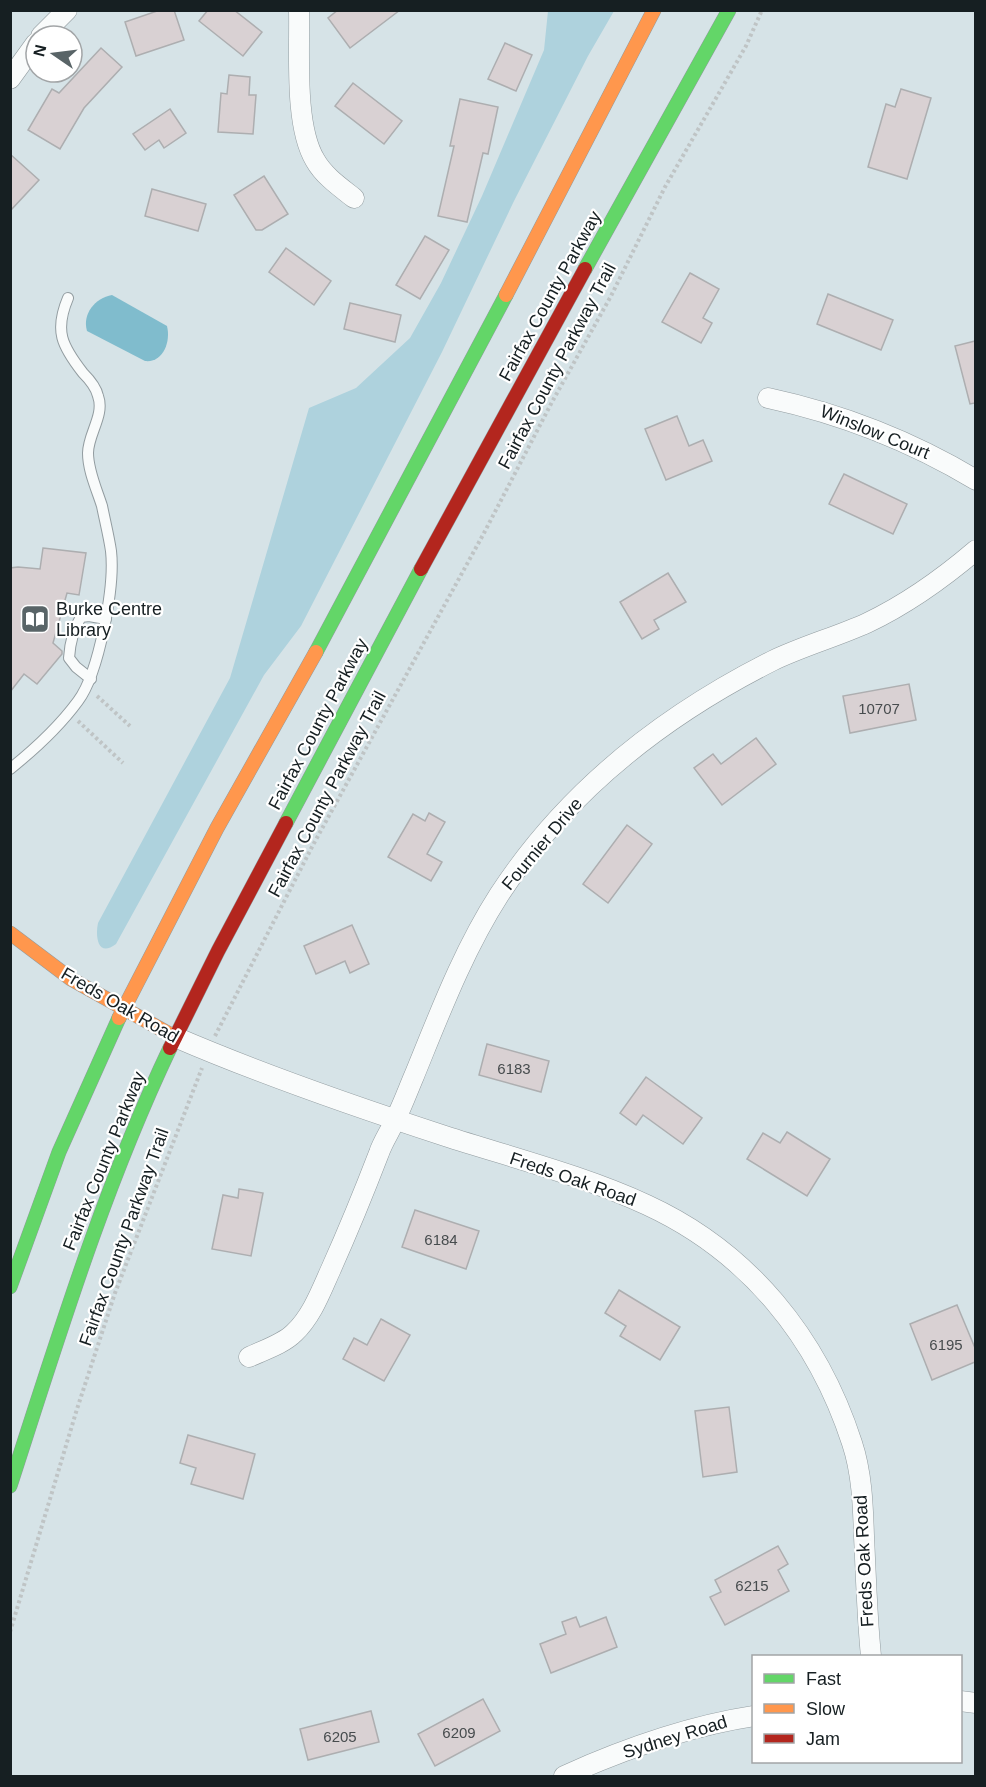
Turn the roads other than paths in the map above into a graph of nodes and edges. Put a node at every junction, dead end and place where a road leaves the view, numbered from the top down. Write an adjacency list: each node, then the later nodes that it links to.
1 (67, 10): 5 (street)
2 (299, 10): 8 (street)
3 (654, 10): 17 (main road, Fairfax County Parkway)
4 (729, 10): 18 (main road, Fairfax County Parkway)
5 (53, 24)
6 (24, 59): 7 (street)
7 (10, 79)
8 (354, 198)
9 (68, 298): 13 (lane)
10 (768, 398): 11 (street, Winslow Court)
11 (975, 480)
12 (975, 550): 19 (street, Fournier Drive)
13 (106, 620): 14 (lane); 14 (lane)
14 (91, 679): 15 (lane)
15 (10, 769)
16 (10, 933): 17 (main road, Freds Oak Road)
17 (122, 1009): 18 (main road, Freds Oak Road); 20 (main road, Fairfax County Parkway)
18 (174, 1037): 19 (street, Freds Oak Road); 22 (main road, Fairfax County Parkway)
19 (395, 1120): 21 (street, Fournier Drive); 23 (street, Freds Oak Road)
20 (10, 1287)
21 (249, 1357)
22 (10, 1486)
23 (871, 1655)
24 (752, 1716): 25 (street, Sydney Road)
25 (564, 1776)

